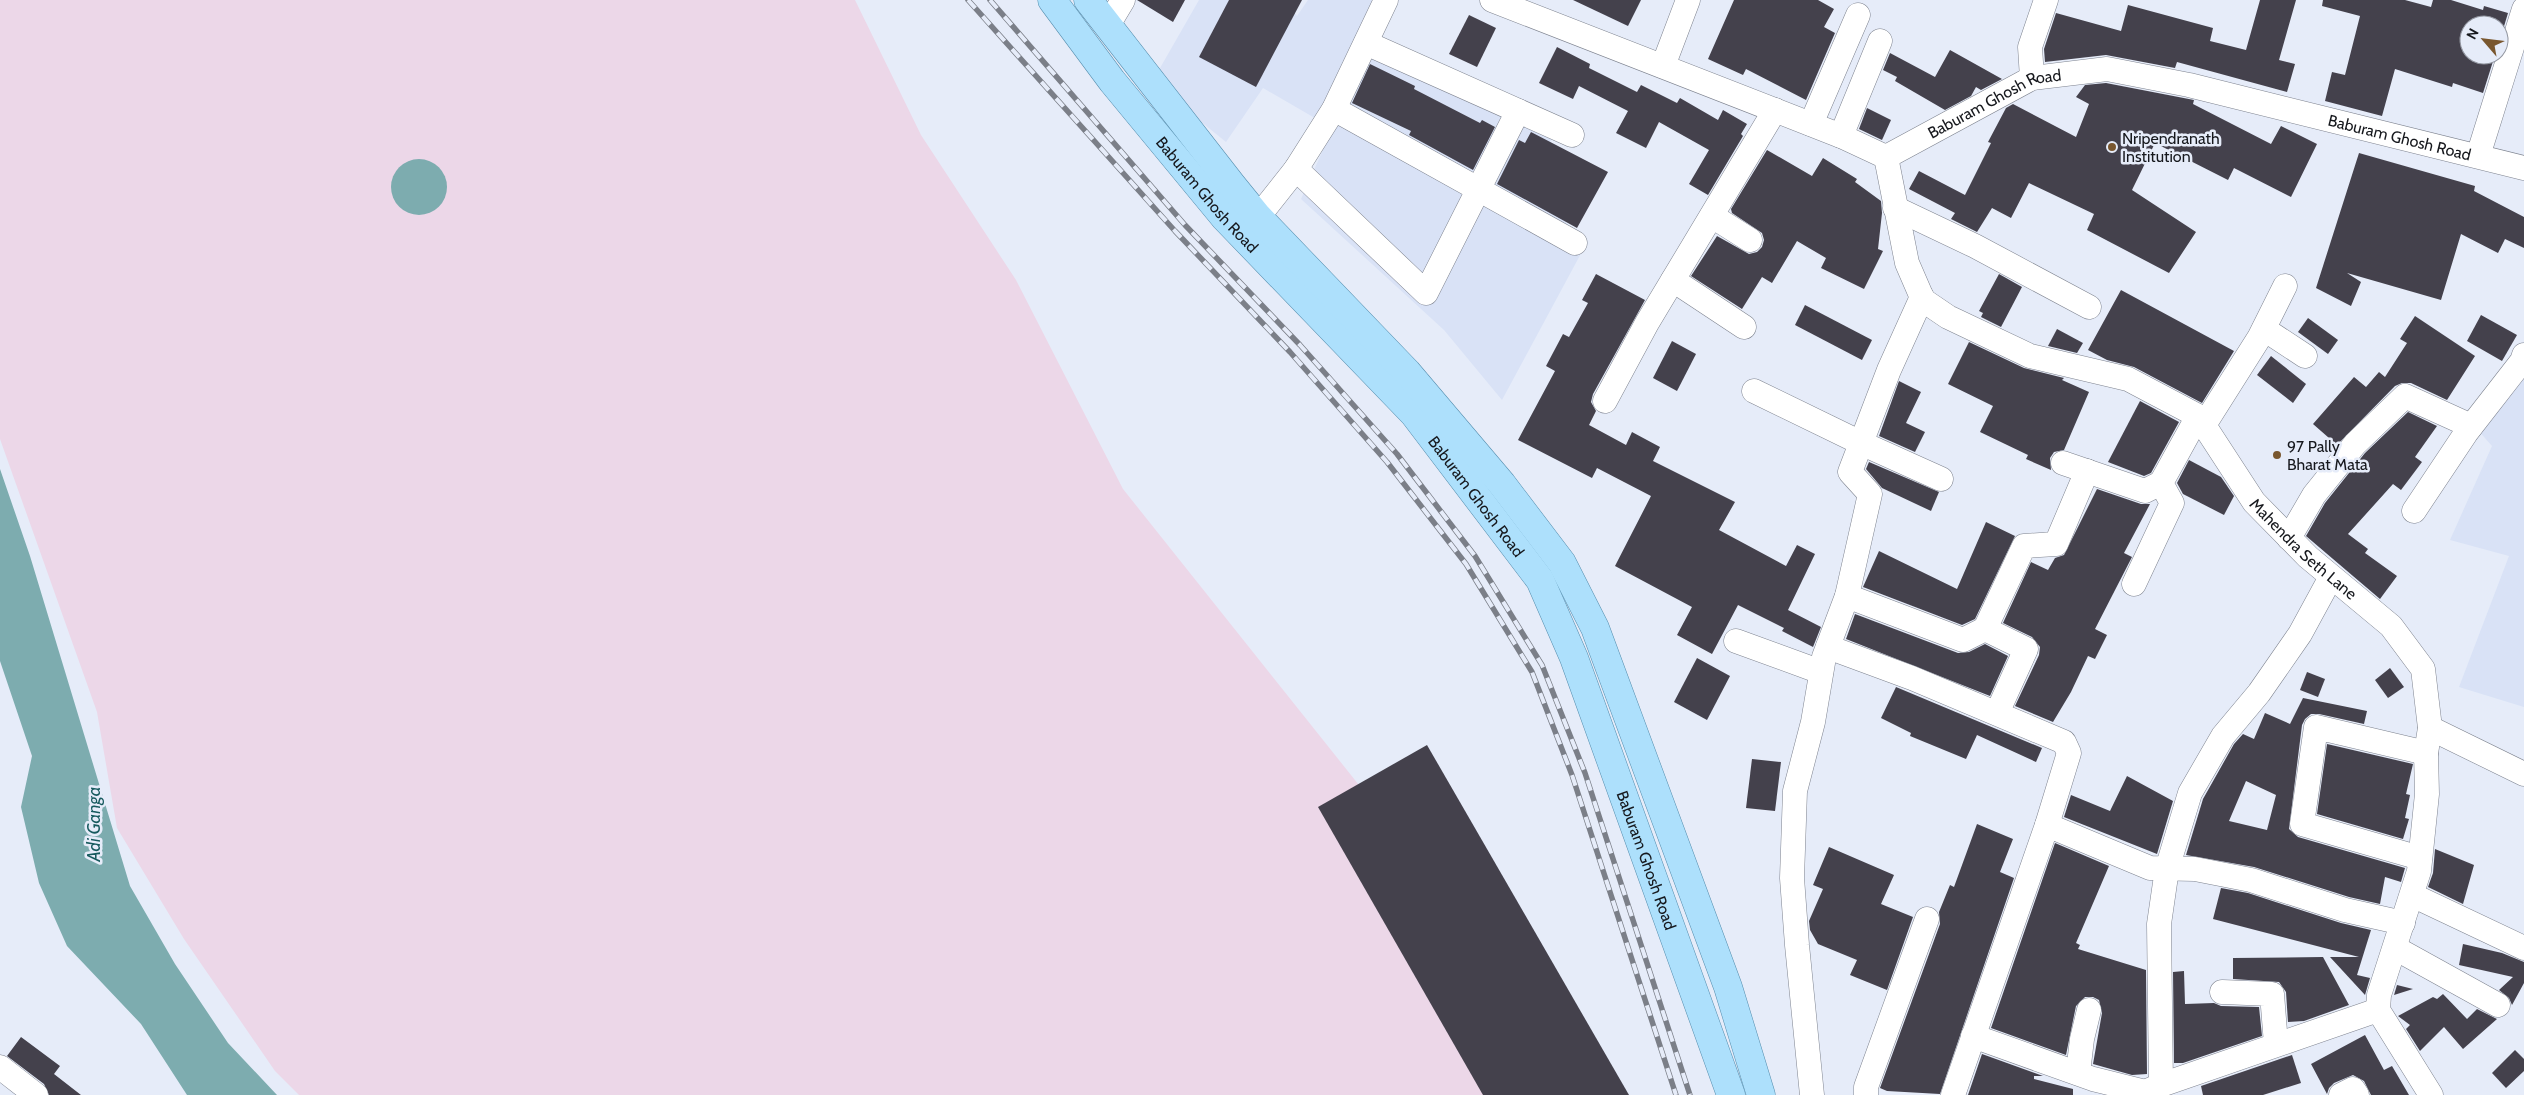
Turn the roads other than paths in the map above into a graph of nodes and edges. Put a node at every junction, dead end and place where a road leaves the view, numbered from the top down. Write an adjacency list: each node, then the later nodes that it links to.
1 (1052, 0): 81 (main road, Baburam Ghosh Road)
2 (1088, 0): 10 (main road, Baburam Ghosh Road)
3 (1123, 0): 10 (street)
4 (1386, 0): 12 (street)
5 (1688, 0): 13 (street)
6 (2046, 0): 14 (street)
7 (1502, 2): 13 (street)
8 (2524, 9): 21 (street)
9 (1858, 15): 18 (street)
10 (1108, 26): 28 (main road, Baburam Ghosh Road)
11 (1880, 41): 20 (street)
12 (1366, 43): 15 (street); 17 (street)
13 (1663, 66): 16 (street)
14 (2032, 78): 21 (street, Baburam Ghosh Road); 22 (street, Baburam Ghosh Road)
15 (1334, 109): 24 (street); 25 (street)
16 (1775, 110): 18 (street); 27 (street)
17 (1518, 111): 19 (street); 25 (street)
18 (1811, 124): 20 (street)
19 (1572, 135)
20 (1841, 136): 22 (street)
21 (2478, 156): 23 (street, Baburam Ghosh Road)
22 (1886, 157): 26 (street, Mahendra Seth Lane)
23 (2524, 168)
24 (1296, 170): 25 (street); 28 (street)
25 (1478, 189): 30 (street)
26 (1895, 208): 33 (street, Mahendra Seth Lane); 34 (street)
27 (1712, 216): 29 (street); 31 (street)
28 (1258, 217): 82 (main road, Baburam Ghosh Road)
29 (1750, 240)
30 (1575, 243)
31 (1673, 280): 35 (street); 40 (street)
32 (2286, 286): 36 (street)
33 (1922, 297): 41 (street, Mahendra Seth Lane); 43 (street)
34 (2089, 307)
35 (1744, 326)
36 (2264, 329): 38 (street); 41 (street)
37 (2524, 355): 42 (street)
38 (2305, 356)
39 (1754, 391): 43 (street)
40 (1605, 401)
41 (2201, 420): 47 (street); 49 (street, Mahendra Seth Lane)
42 (2471, 426): 48 (street); 49 (street)
43 (1861, 443): 46 (street); 52 (street)
44 (2063, 463): 45 (street)
45 (2087, 472): 47 (street); 53 (street)
46 (1941, 479)
47 (2161, 483): 51 (street)
48 (2414, 511)
49 (2289, 538): 50 (street, Mahendra Seth Lane)
50 (2331, 577): 58 (street, Mahendra Seth Lane); 63 (street)
51 (2134, 584)
52 (1847, 596): 53 (street); 55 (street)
53 (1985, 629): 57 (street)
54 (1736, 641): 56 (street)
55 (1828, 647): 56 (street); 57 (street)
56 (1821, 672): 83 (street)
57 (1997, 713): 61 (street)
58 (2430, 728): 59 (street, Mahendra Seth Lane); 60 (street)
59 (2426, 754): 62 (street, Mahendra Seth Lane); 62 (street)
60 (2524, 774)
61 (2047, 825): 63 (street); 73 (street)
62 (2420, 858): 64 (street, Mahendra Seth Lane)
63 (2166, 869): 66 (street); 78 (street)
64 (2412, 895): 66 (street, Mahendra Seth Lane); 68 (street)
65 (1927, 919): 84 (street)
66 (2403, 923): 67 (street, Mahendra Seth Lane)
67 (2395, 948): 70 (street); 72 (street, Mahendra Seth Lane)
68 (2524, 948)
69 (2222, 992): 74 (street)
70 (2498, 1005)
71 (2089, 1010): 76 (street)
72 (2378, 1010): 74 (street); 79 (street)
73 (1973, 1036): 76 (street); 85 (street)
74 (2276, 1044): 77 (street)
75 (0, 1067): 80 (street)
76 (2078, 1073): 78 (street)
77 (2194, 1085): 78 (street)
78 (2150, 1091)
79 (2430, 1094)
80 (36, 1095)
81 (1731, 1095)
82 (1761, 1095)
83 (1812, 1095)
84 (1866, 1095)
85 (1954, 1095)
86 (2341, 1095): 87 (street)
87 (2357, 1095)

